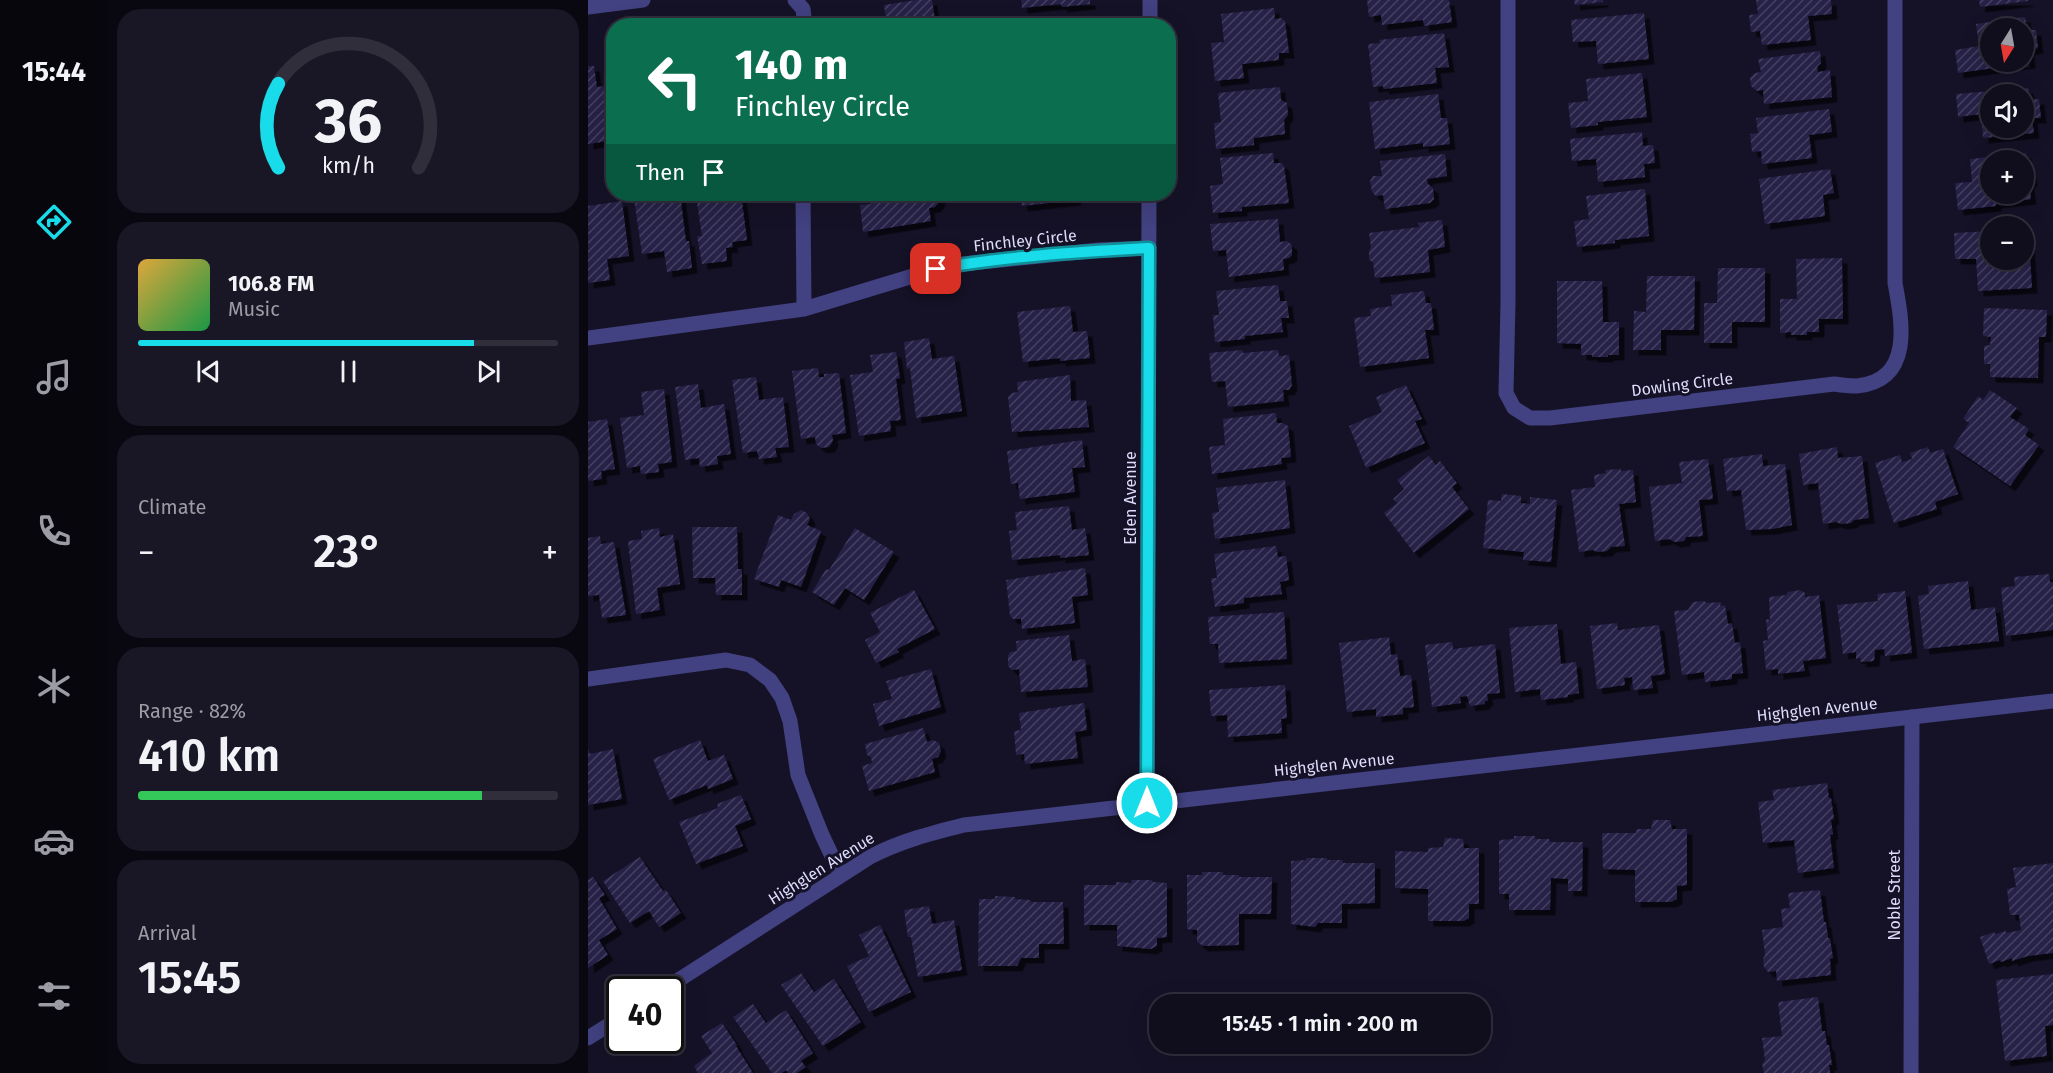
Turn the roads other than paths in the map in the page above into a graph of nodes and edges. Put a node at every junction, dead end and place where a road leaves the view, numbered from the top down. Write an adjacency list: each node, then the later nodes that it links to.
1 (643, 0): 6 (street)
2 (795, 0): 7 (street)
3 (1150, 0): 8 (street)
4 (1508, 0): 5 (street, Dowling Circle)
5 (1895, 0)
6 (588, 7)
7 (804, 18)
8 (1150, 18)
9 (803, 201): 12 (street)
10 (1149, 201): 11 (street, Eden Avenue)
11 (1149, 248): 12 (street, Finchley Circle); 17 (street, Eden Avenue)
12 (804, 309): 13 (street, Finchley Circle)
13 (588, 338)
14 (588, 679): 18 (street)
15 (2053, 701): 16 (street, Highglen Avenue)
16 (1912, 717): 17 (street, Highglen Avenue); 22 (street, Noble Street)
17 (1147, 803): 18 (street, Highglen Avenue)
18 (841, 875): 19 (street, Highglen Avenue)
19 (684, 976)
20 (606, 1027): 21 (street)
21 (588, 1038)
22 (1911, 1073)

